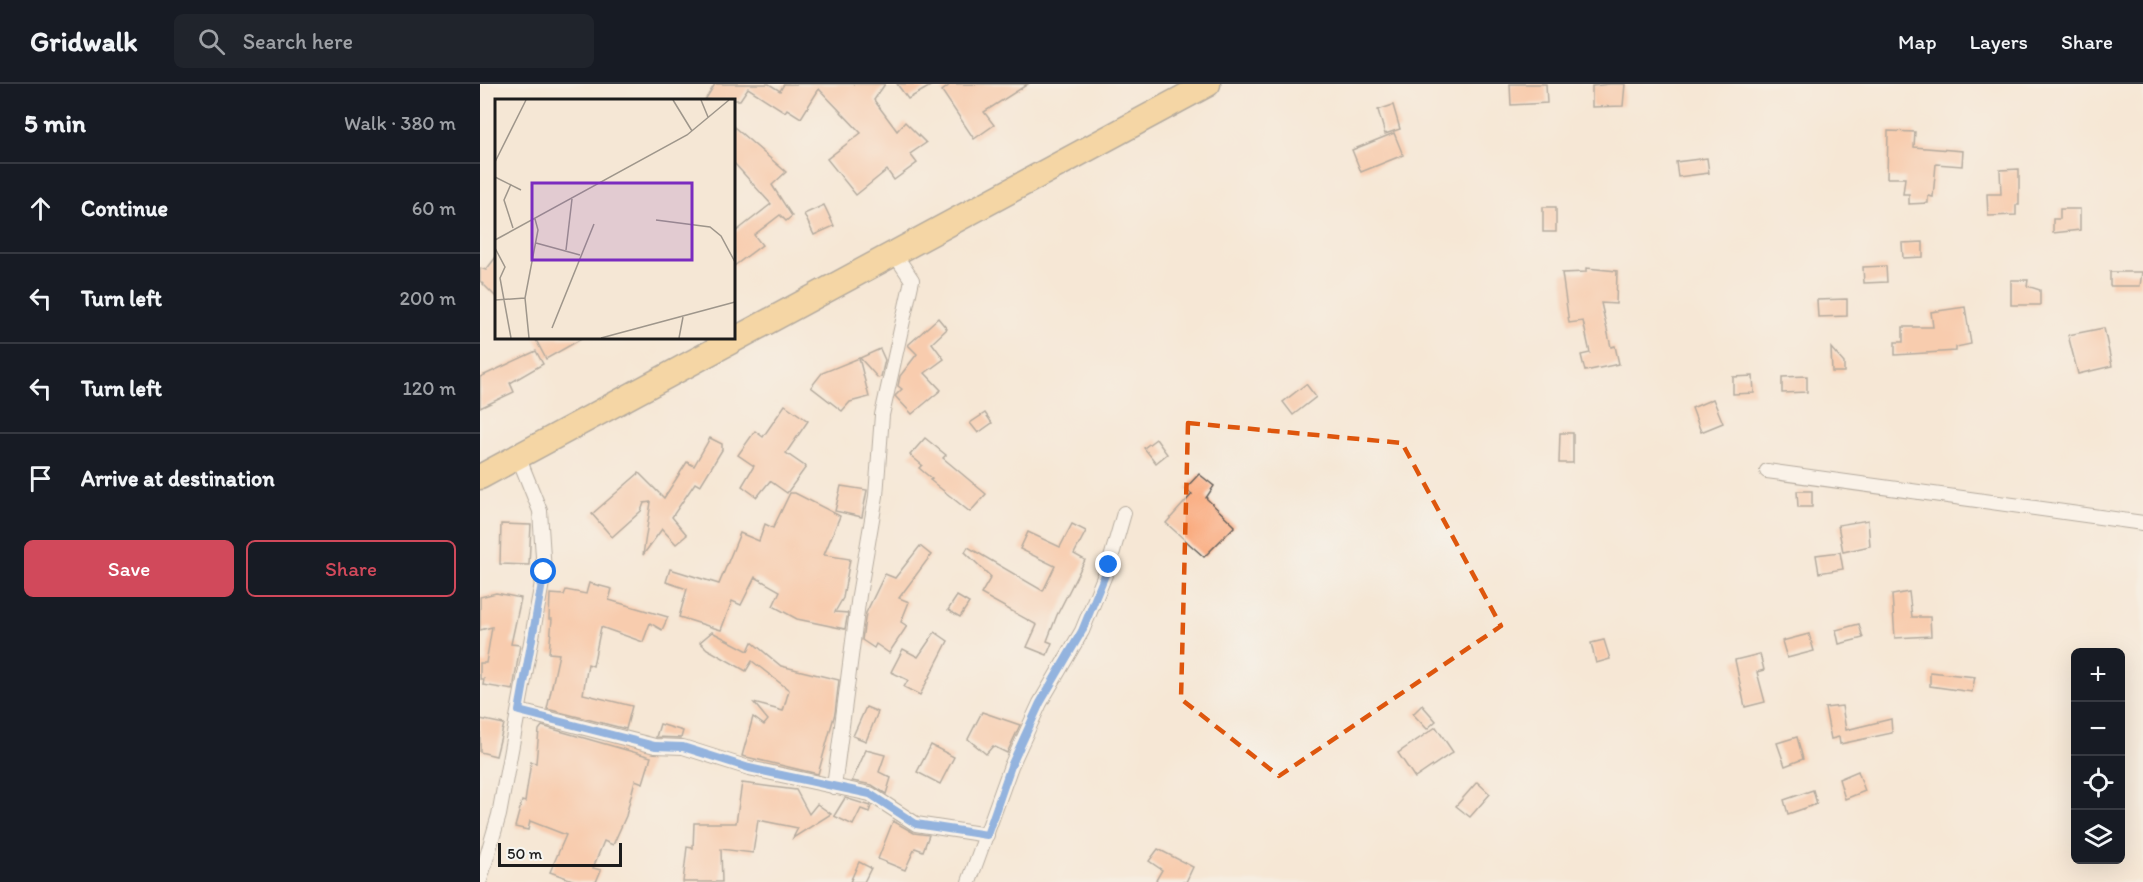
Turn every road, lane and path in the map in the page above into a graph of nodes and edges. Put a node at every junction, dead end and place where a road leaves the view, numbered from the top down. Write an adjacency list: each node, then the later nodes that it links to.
1 (1208, 84): 2 (highway)
2 (894, 253): 4 (highway); 11 (street)
3 (735, 339): 5 (highway)
4 (735, 339)
5 (518, 456): 7 (highway); 10 (street)
6 (1767, 471): 9 (street)
7 (480, 477)
8 (1124, 513): 12 (street)
9 (2143, 523)
10 (519, 711): 11 (street); 13 (street)
11 (834, 787): 12 (street)
12 (987, 835): 14 (street)
13 (480, 880)
14 (969, 882)

